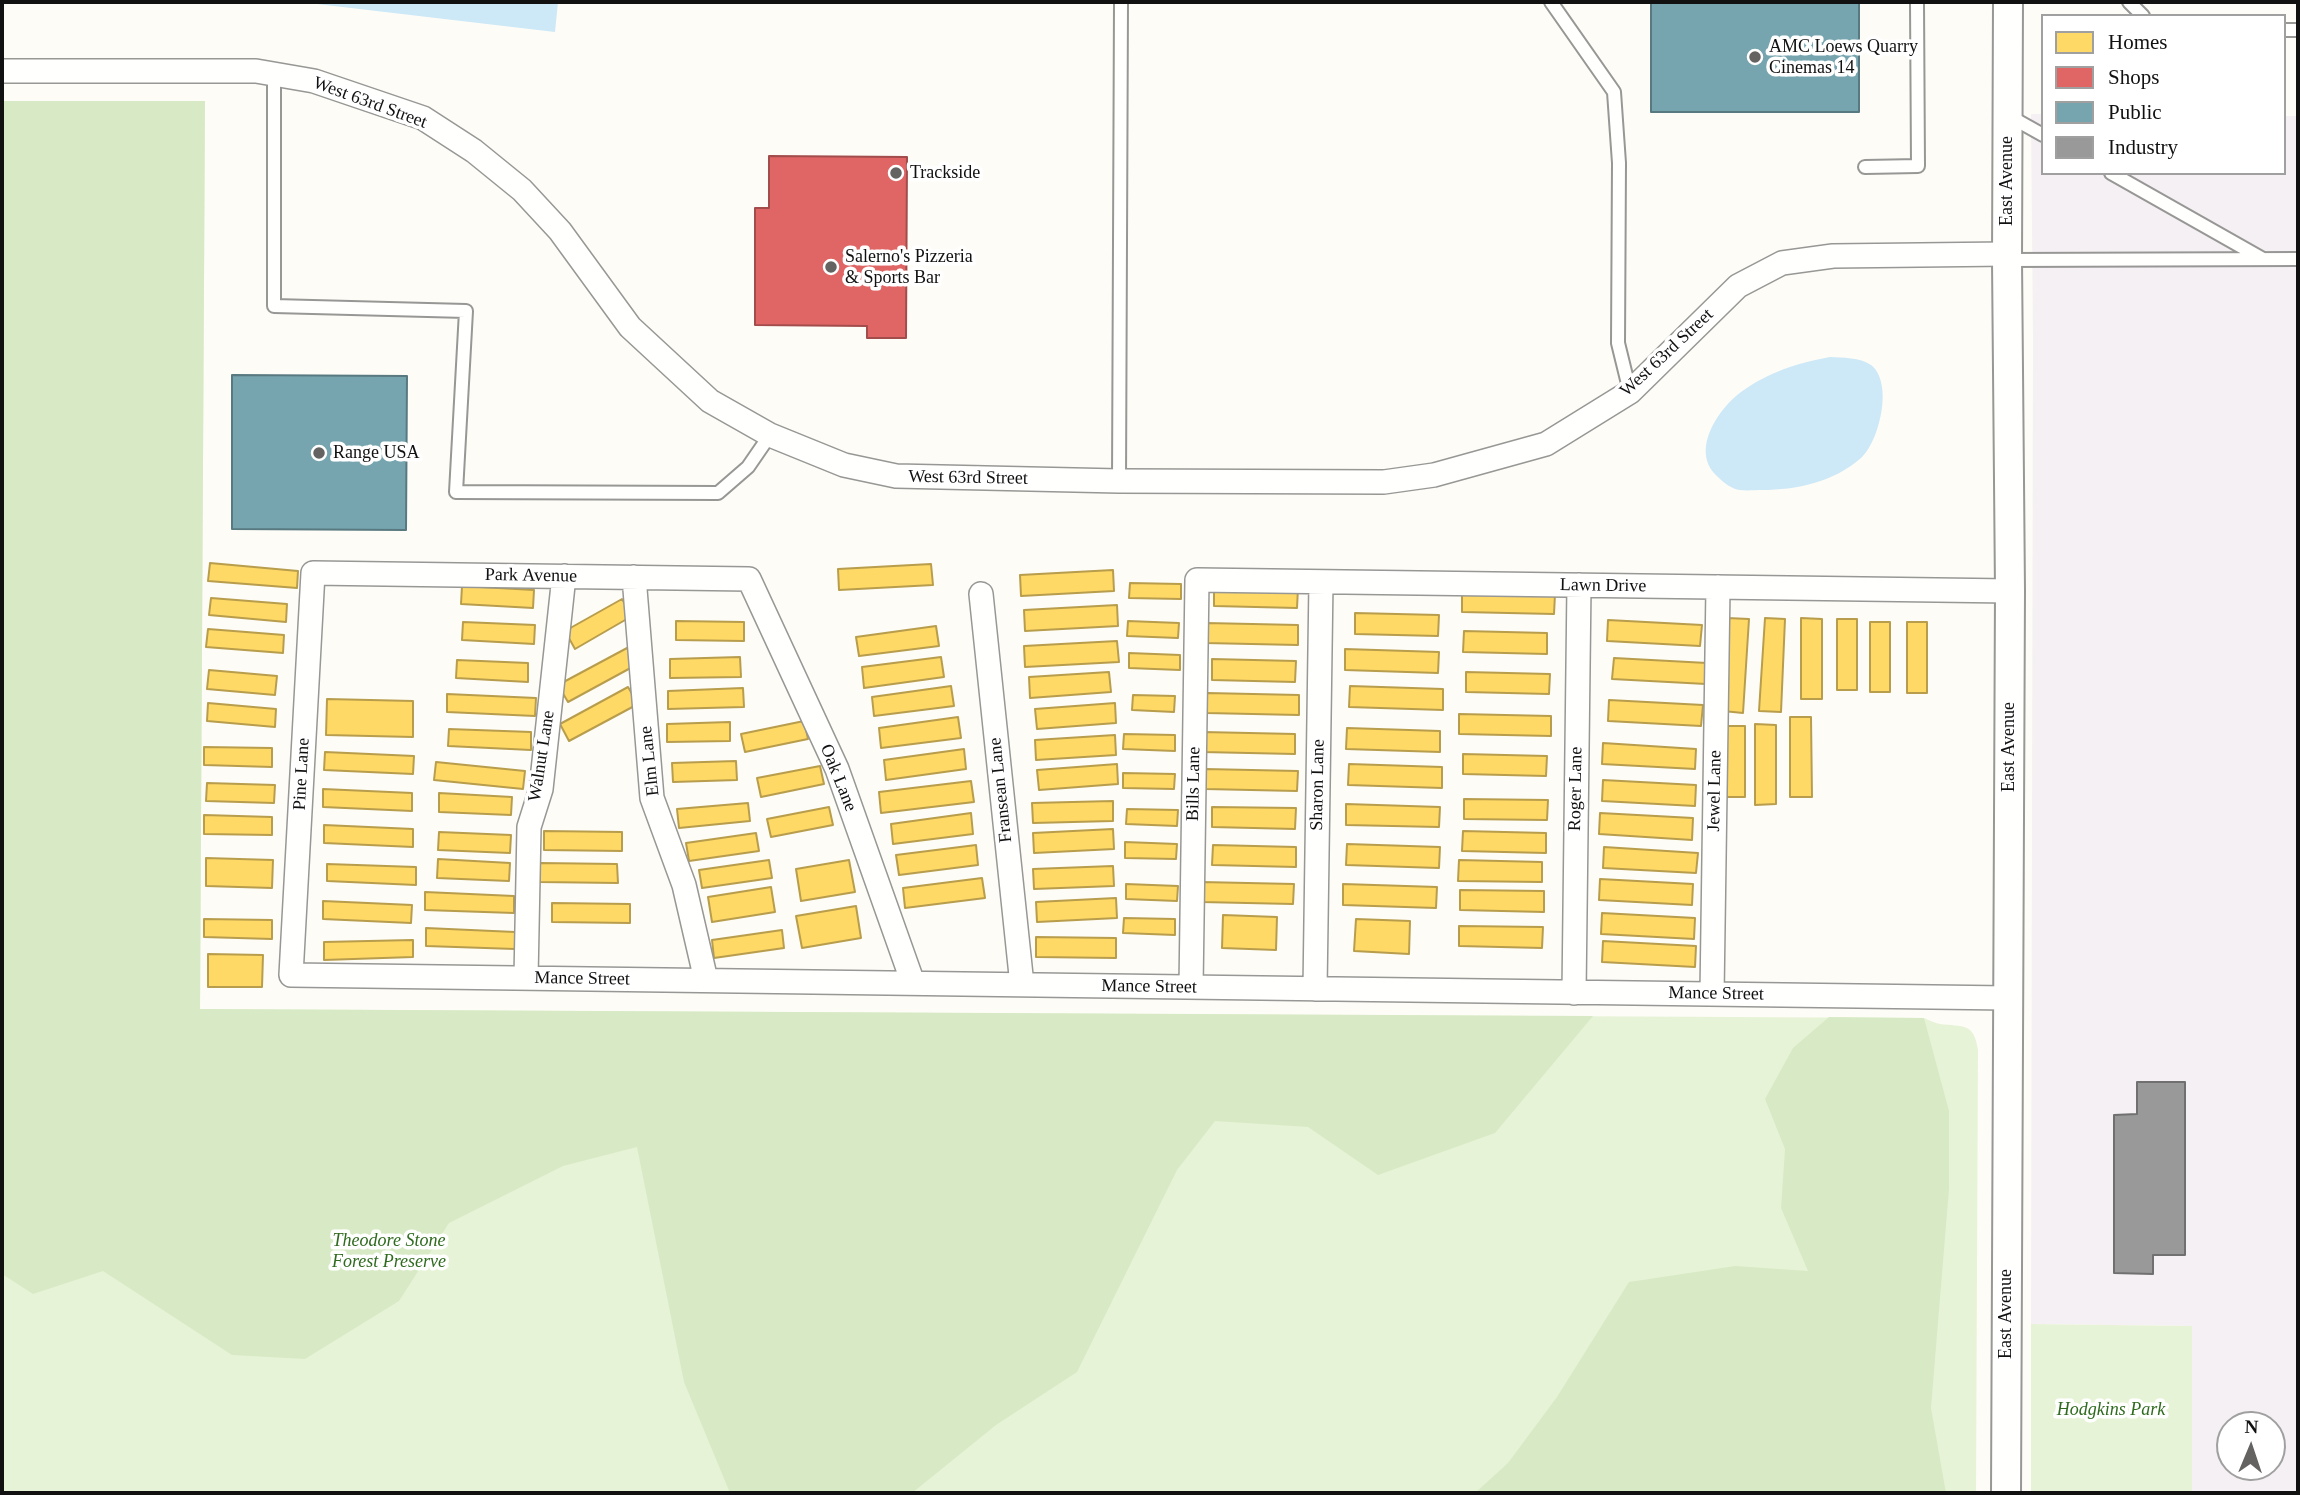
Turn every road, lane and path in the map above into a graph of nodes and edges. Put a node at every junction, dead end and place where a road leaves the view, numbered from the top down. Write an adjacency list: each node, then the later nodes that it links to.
1 (1121, 2): 16 (lane)
2 (1551, 2): 14 (lane)
3 (1917, 2): 9 (lane)
4 (2008, 2): 7 (street, East Avenue)
5 (2, 71): 6 (street, West 63rd Street)
6 (274, 74): 15 (street, West 63rd Street); 15 (lane)
7 (2008, 115): 8 (lane); 11 (street, East Avenue)
8 (2041, 134)
9 (1865, 167)
10 (2115, 175): 13 (lane)
11 (2007, 257): 13 (lane); 14 (street, West 63rd Street); 25 (street, East Avenue)
12 (2298, 259): 13 (lane)
13 (2266, 261)
14 (1630, 393): 16 (street, West 63rd Street)
15 (770, 435): 16 (street, West 63rd Street)
16 (1119, 481)
17 (313, 573): 18 (street, Park Avenue); 27 (street, Pine Lane)
18 (564, 576): 19 (street, Park Avenue); 28 (street, Walnut Lane)
19 (634, 577): 20 (street, Park Avenue); 29 (street, Elm Lane)
20 (750, 579): 30 (street, Oak Lane)
21 (1197, 580): 22 (street, Lawn Drive); 32 (street, Bills Lane)
22 (1321, 582): 23 (street, Lawn Drive); 33 (street, Sharon Lane)
23 (1579, 585): 24 (street, Lawn Drive); 34 (street, Roger Lane)
24 (1718, 587): 25 (street, Lawn Drive); 35 (street, Jewel Lane)
25 (2010, 591): 36 (street, East Avenue)
26 (981, 594): 31 (street, Fransean Lane)
27 (291, 975): 28 (street, Mance Street)
28 (526, 978): 29 (street, Mance Street)
29 (706, 980): 30 (street, Mance Street)
30 (913, 984): 31 (street, Mance Street)
31 (1022, 985): 32 (street, Mance Street)
32 (1191, 987): 33 (street, Mance Street)
33 (1315, 989): 34 (street, Mance Street)
34 (1574, 993): 35 (street, Mance Street)
35 (1712, 995): 36 (street, Mance Street)
36 (2007, 998): 37 (street, East Avenue)
37 (2006, 1493)

